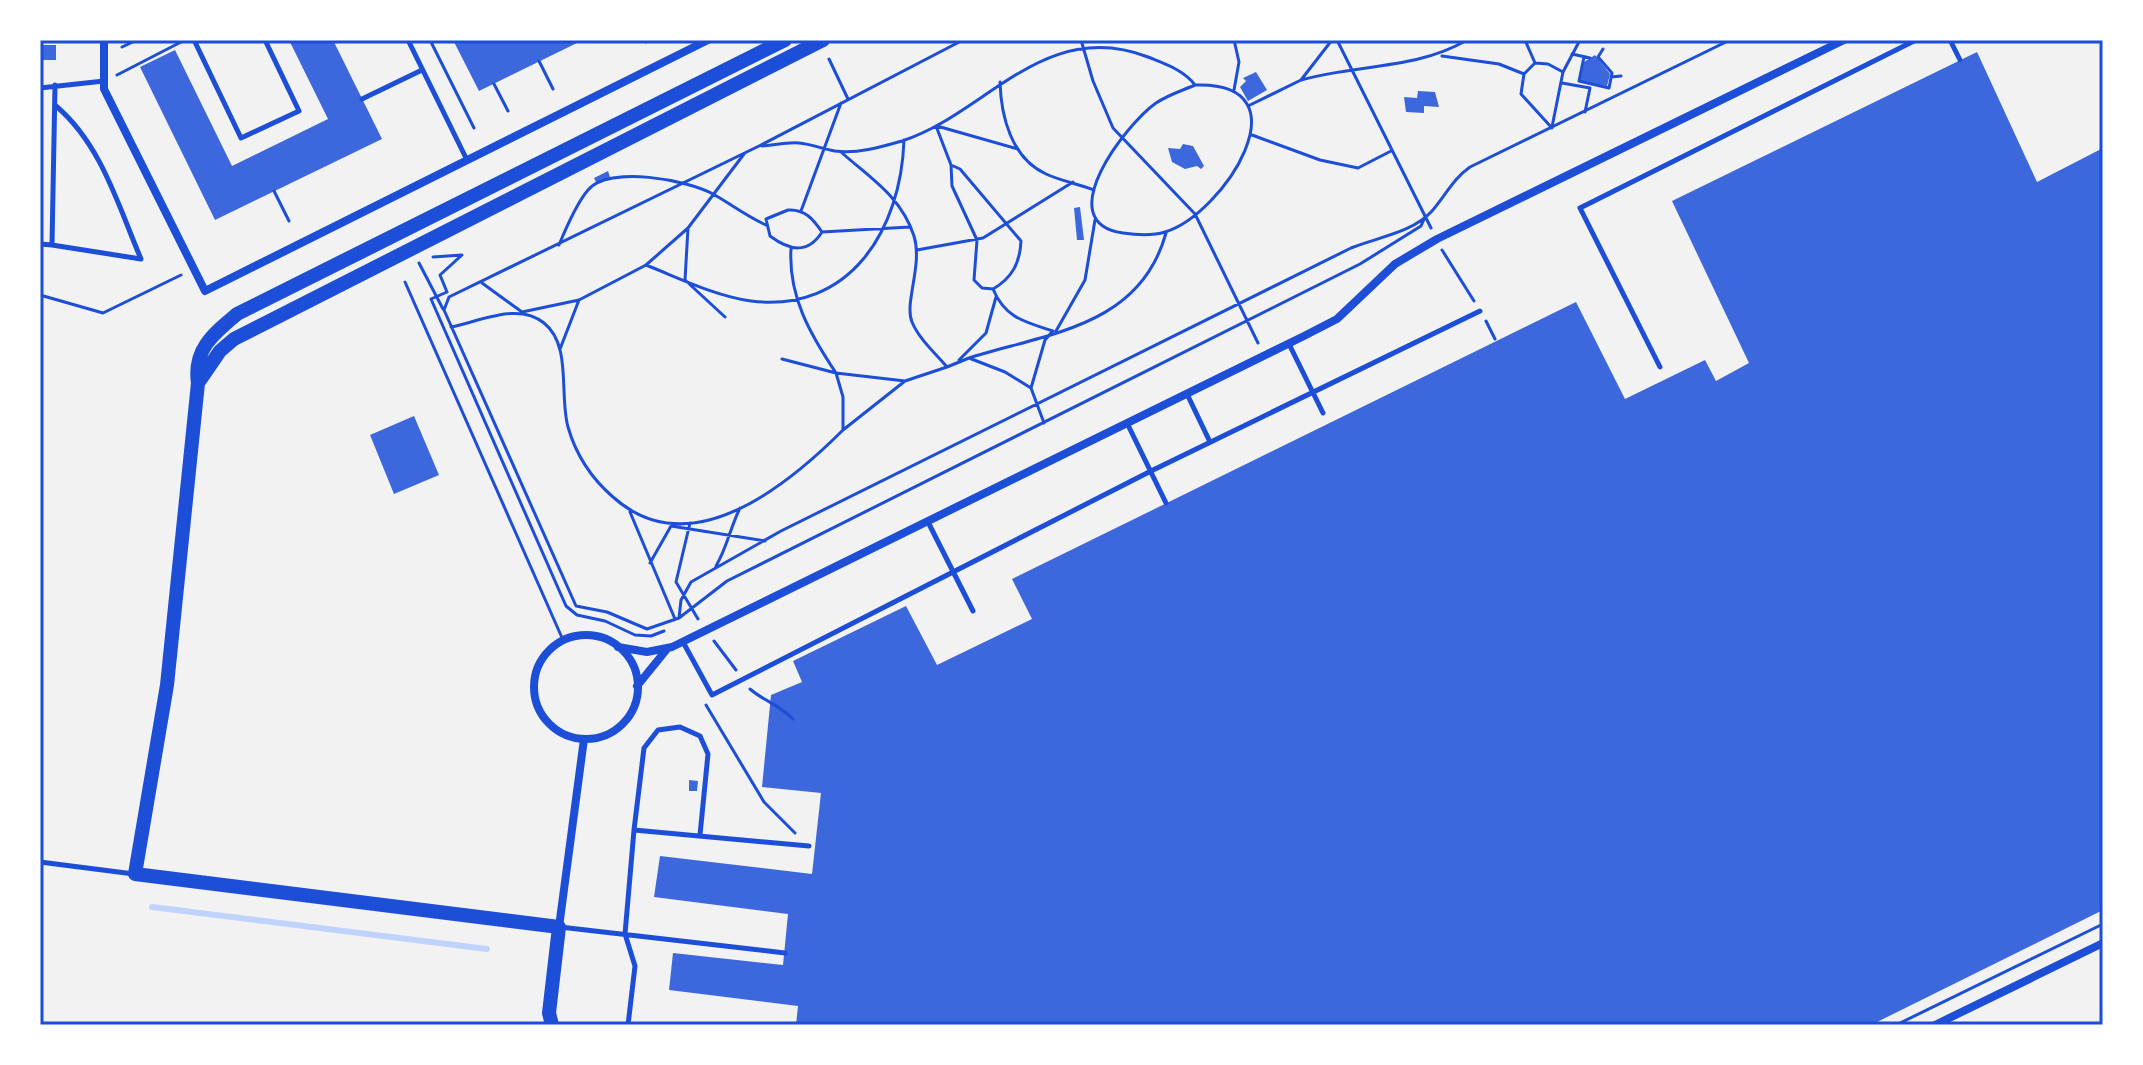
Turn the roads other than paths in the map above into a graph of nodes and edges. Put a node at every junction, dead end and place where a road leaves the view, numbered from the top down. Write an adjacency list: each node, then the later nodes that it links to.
1 (104, 40): 13 (street)
2 (194, 40): 3 (lane)
3 (265, 40)
4 (408, 40): 12 (lane)
5 (708, 40): 18 (street)
6 (785, 40): 24 (street)
7 (823, 40): 24 (street)
8 (1844, 40): 22 (street)
9 (1916, 40): 23 (lane)
10 (1950, 40): 11 (lane)
11 (1960, 60)
12 (422, 70): 16 (lane); 18 (lane)
13 (104, 81): 14 (lane); 18 (street)
14 (55, 85): 15 (lane); 17 (lane)
15 (40, 88)
16 (362, 99)
17 (56, 106): 20 (lane); 20 (lane)
18 (467, 161)
19 (40, 244): 20 (lane)
20 (52, 245)
21 (1480, 311): 25 (lane)
22 (1288, 344): 25 (lane); 26 (street)
23 (1660, 367)
24 (198, 383): 44 (street)
25 (1312, 392): 27 (lane); 29 (lane)
26 (1186, 393): 28 (street); 29 (lane)
27 (1323, 413)
28 (1127, 423): 30 (lane); 32 (street)
29 (1210, 442): 30 (lane)
30 (1151, 471): 31 (lane); 33 (lane)
31 (1166, 503)
32 (927, 521): 33 (lane); 35 (street)
33 (953, 572): 34 (lane); 35 (lane)
34 (973, 611)
35 (683, 642): 37 (street)
36 (618, 647): 37 (street); 38 (street); 39 (street)
37 (668, 649): 38 (street)
38 (637, 686): 39 (street)
39 (584, 739): 45 (street)
40 (634, 830): 41 (lane); 41 (lane); 46 (lane)
41 (700, 835): 42 (lane)
42 (809, 846)
43 (40, 862): 44 (lane)
44 (135, 874): 45 (street)
45 (559, 927): 46 (lane); 49 (street)
46 (625, 934): 48 (lane); 50 (lane)
47 (2103, 943): 51 (street)
48 (785, 953)
49 (552, 1025)
50 (628, 1025)
51 (1935, 1025)

